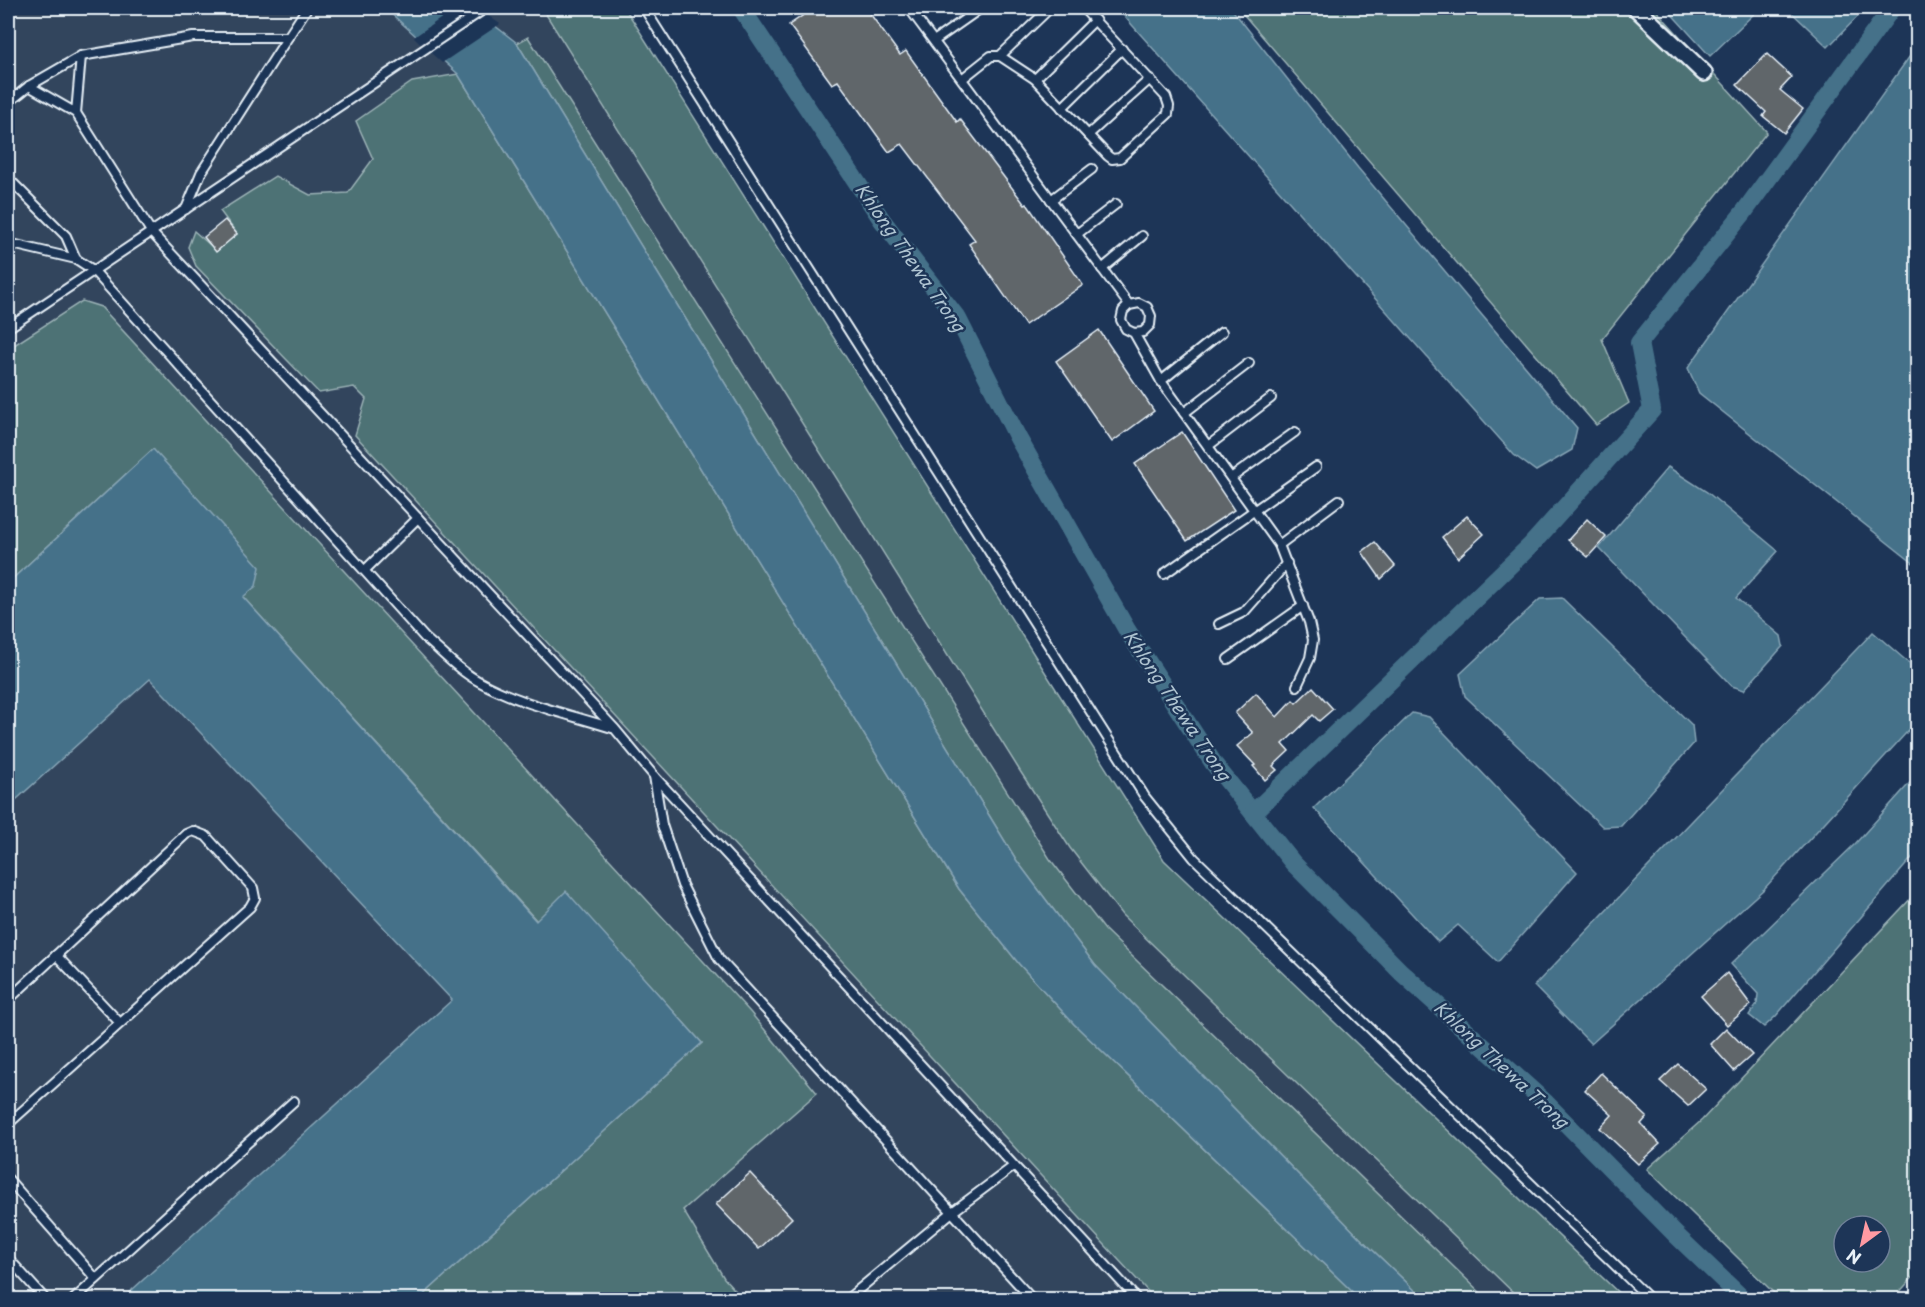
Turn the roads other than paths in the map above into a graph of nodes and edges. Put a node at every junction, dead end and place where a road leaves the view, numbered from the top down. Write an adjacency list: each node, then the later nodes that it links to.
1 (307, 8): 10 (lane)
2 (486, 8): 28 (lane)
3 (644, 8): 76 (lane)
4 (909, 8): 11 (lane)
5 (981, 8): 11 (lane)
6 (1050, 8): 14 (lane)
7 (1083, 8): 9 (lane)
8 (1636, 8): 15 (street)
9 (1095, 20): 12 (lane); 17 (lane)
10 (288, 37): 13 (lane); 28 (lane)
11 (934, 41): 16 (lane)
12 (1122, 49): 18 (lane); 21 (lane)
13 (81, 56): 19 (lane); 22 (lane)
14 (1000, 56): 16 (lane); 17 (lane)
15 (1704, 73)
16 (962, 79): 26 (lane)
17 (1035, 79): 21 (lane)
18 (1149, 79): 23 (lane); 23 (lane)
19 (29, 86): 20 (lane); 22 (lane)
20 (8, 103)
21 (1062, 108): 23 (lane)
22 (76, 113): 29 (lane)
23 (1088, 135)
24 (1092, 169): 26 (lane)
25 (8, 178): 33 (lane)
26 (1052, 200): 30 (lane)
27 (1116, 204): 30 (lane)
28 (186, 209): 29 (lane)
29 (152, 233): 35 (lane); 50 (lane)
30 (1077, 234): 34 (lane)
31 (1142, 236): 34 (lane)
32 (8, 243): 33 (lane)
33 (76, 259): 35 (lane)
34 (1102, 268): 36 (lane)
35 (93, 270): 37 (lane); 53 (lane)
36 (1129, 305): 39 (lane); 39 (lane)
37 (8, 328)
38 (1222, 332): 41 (lane)
39 (1134, 333): 41 (lane)
40 (1248, 363): 43 (lane)
41 (1161, 381): 43 (lane)
42 (1271, 398): 45 (lane)
43 (1184, 413): 45 (lane)
44 (1296, 432): 47 (lane)
45 (1208, 446): 47 (lane)
46 (1316, 467): 49 (lane)
47 (1231, 478): 49 (lane)
48 (1339, 500): 51 (lane)
49 (1254, 511): 51 (lane); 54 (lane)
50 (418, 518): 53 (lane); 59 (lane)
51 (1279, 545): 52 (lane)
52 (1287, 563): 55 (lane); 56 (lane)
53 (366, 569): 59 (lane)
54 (1164, 574)
55 (1303, 606): 57 (lane); 58 (lane)
56 (1219, 624)
57 (1228, 659)
58 (1297, 686)
59 (615, 729): 60 (lane)
60 (654, 776): 66 (lane); 68 (lane)
61 (56, 955): 62 (lane); 63 (lane); 63 (lane)
62 (8, 1000)
63 (120, 1023): 65 (lane)
64 (294, 1101): 70 (lane)
65 (8, 1124)
66 (1014, 1166): 68 (lane); 75 (lane)
67 (8, 1179): 70 (lane)
68 (951, 1213): 73 (lane); 74 (lane)
69 (8, 1257): 71 (lane)
70 (96, 1279): 72 (lane)
71 (46, 1299)
72 (73, 1299)
73 (846, 1299)
74 (1033, 1299)
75 (1138, 1299)
76 (1652, 1299)

